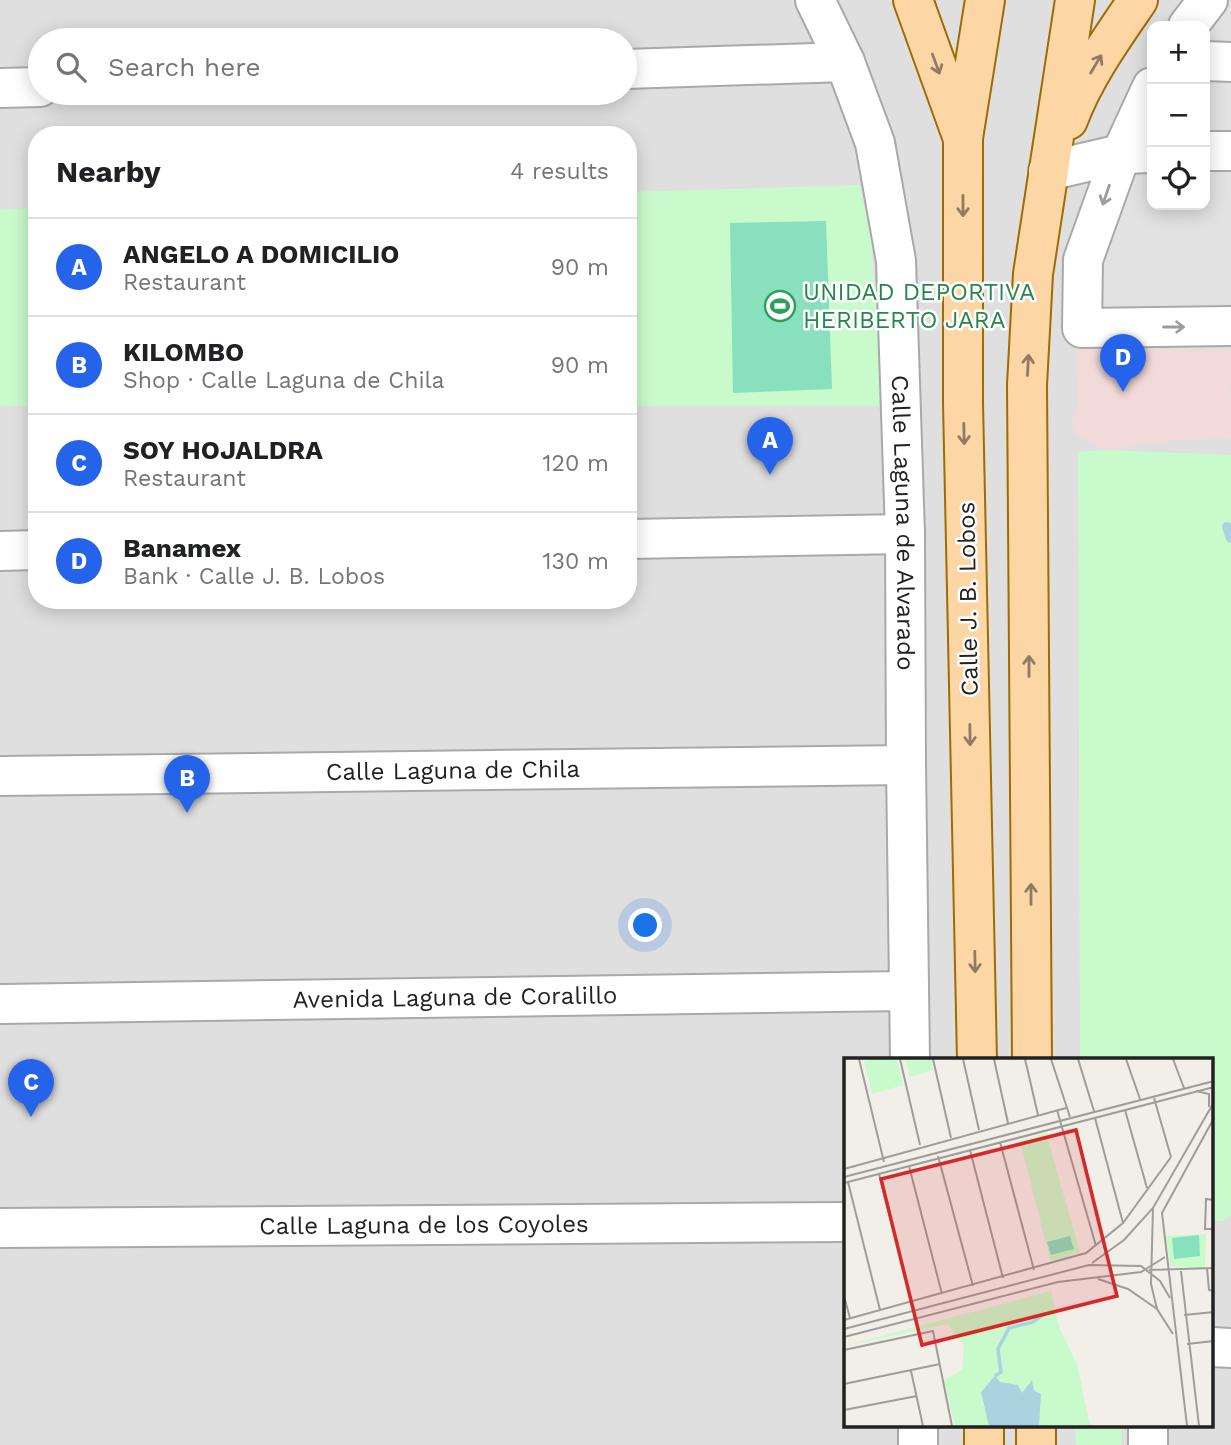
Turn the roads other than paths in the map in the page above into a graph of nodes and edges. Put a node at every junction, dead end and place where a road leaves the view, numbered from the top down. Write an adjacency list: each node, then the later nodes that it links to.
1 (815, 0): 9 (street, Calle Laguna de Alvarado)
2 (913, 0): 15 (main road, one-way to 15)
3 (985, 0): 15 (main road)
4 (1075, 0): 19 (main road)
5 (1138, 0): 19 (main road, one-way to 5)
6 (1208, 0): 7 (street)
7 (1192, 21)
8 (1210, 61): 10 (street)
9 (845, 62): 11 (street); 21 (street, Calle Laguna de Alvarado)
10 (1231, 62)
11 (637, 69)
12 (28, 87): 13 (street)
13 (0, 88)
14 (1147, 108): 18 (street)
15 (963, 138): 30 (main road, Calle J. B. Lobos, one-way to 30)
16 (1210, 151): 17 (street)
17 (1231, 151)
18 (1136, 153): 19 (street); 20 (street, one-way to 20)
19 (1048, 171): 31 (main road, one-way to 19)
20 (1231, 327)
21 (905, 534): 22 (street); 25 (street, Calle Laguna de Alvarado)
22 (637, 539)
23 (28, 550): 24 (street)
24 (0, 551)
25 (906, 765): 26 (street, Calle Laguna de Chila); 27 (street, Calle Laguna de Alvarado)
26 (0, 776)
27 (908, 991): 28 (street, Avenida Laguna de Coralillo); 29 (street, Calle Laguna de Alvarado)
28 (0, 1004)
29 (910, 1058)
30 (977, 1058)
31 (1032, 1058)
32 (844, 1222): 33 (street, Calle Laguna de los Coyoles)
33 (0, 1228)

